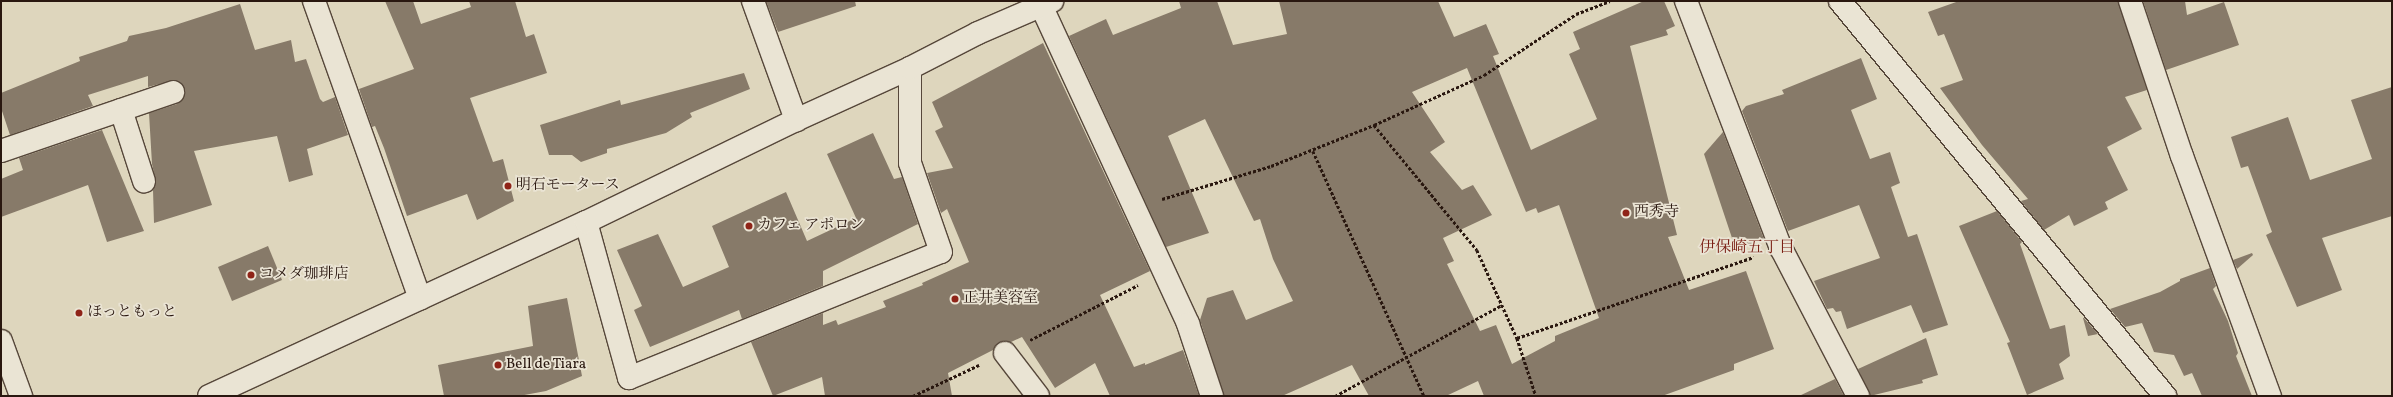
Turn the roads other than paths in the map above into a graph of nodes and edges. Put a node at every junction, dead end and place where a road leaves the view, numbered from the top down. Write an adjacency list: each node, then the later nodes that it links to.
1 (314, 1): 14 (street)
2 (753, 1): 10 (street)
3 (1686, 1): 21 (street)
4 (1840, 1): 22 (street)
5 (2130, 1): 23 (street)
6 (1044, 3): 7 (street); 20 (street)
7 (910, 68): 10 (street); 13 (street)
8 (173, 92): 9 (street)
9 (121, 110): 11 (street); 12 (street)
10 (796, 120): 13 (street)
11 (1, 151)
12 (144, 181)
13 (586, 222): 14 (street)
14 (420, 299): 18 (street)
15 (1, 341): 17 (street)
16 (1005, 353): 19 (street)
17 (21, 396)
18 (209, 396)
19 (1038, 396)
20 (1212, 396)
21 (1858, 396)
22 (2165, 396)
23 (2270, 396)

